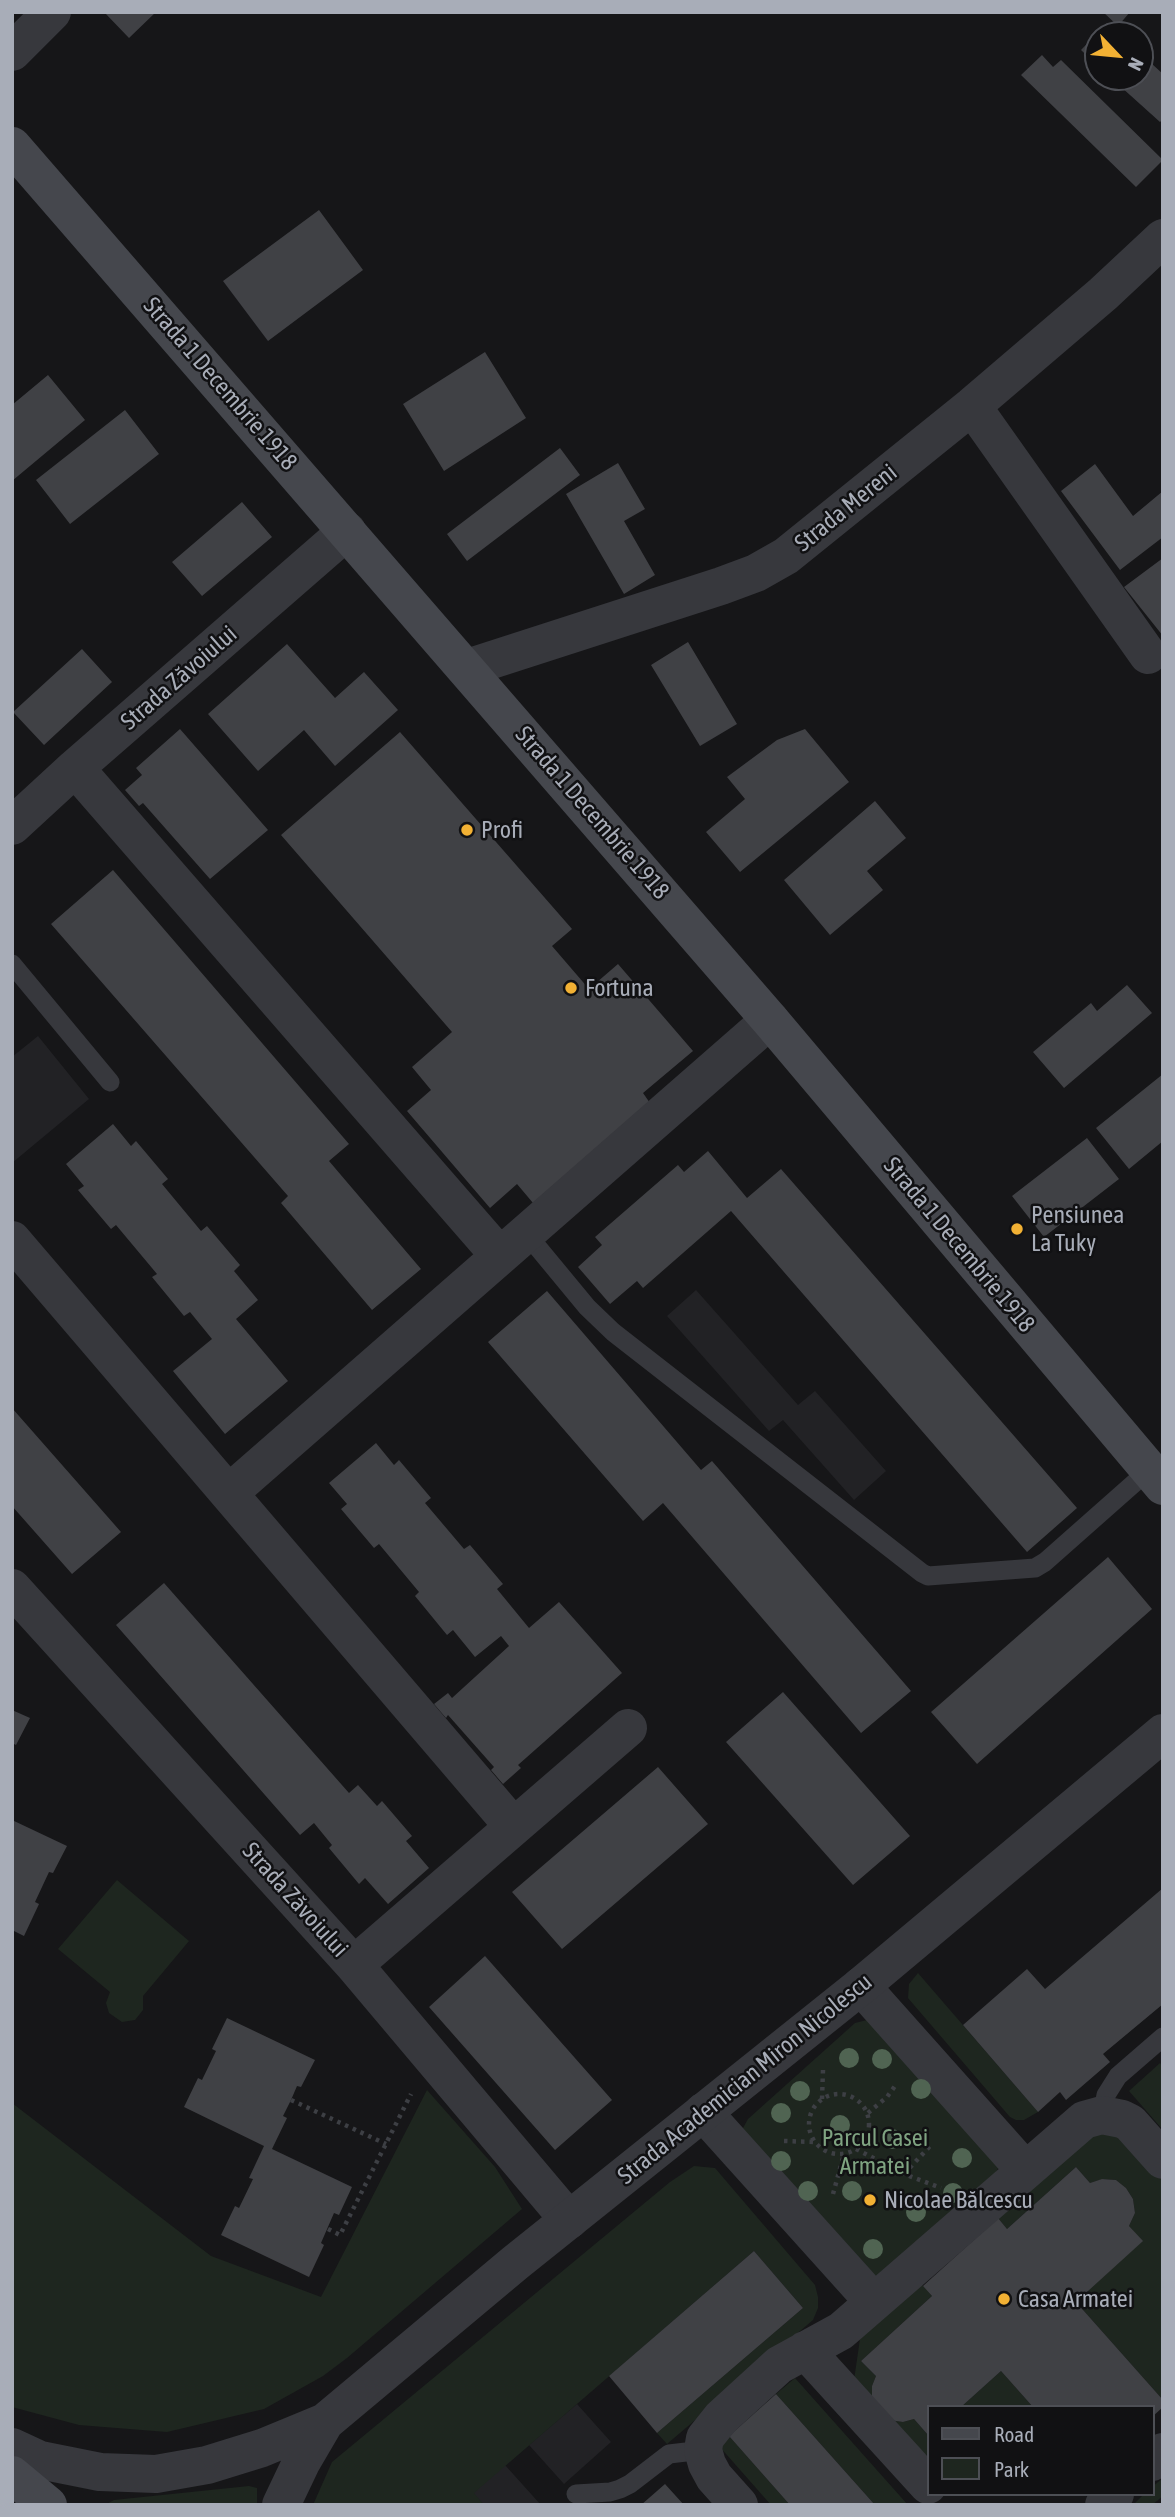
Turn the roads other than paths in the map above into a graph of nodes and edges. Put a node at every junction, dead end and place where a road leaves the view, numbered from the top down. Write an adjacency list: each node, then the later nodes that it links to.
1 (52, 12): 2 (street)
2 (12, 52)
3 (12, 146): 6 (main road, Strada 1 Decembrie 1918)
4 (1163, 238): 5 (street, Strada Mereni)
5 (972, 406): 7 (street); 8 (street, Strada Mereni)
6 (348, 531): 8 (main road, Strada 1 Decembrie 1918); 9 (street, Strada Zăvoiului)
7 (1148, 655)
8 (467, 668): 12 (main road, Strada 1 Decembrie 1918)
9 (75, 768): 10 (street, Strada Zăvoiului); 15 (street)
10 (12, 826)
11 (12, 964): 13 (lane)
12 (770, 1020): 15 (street); 16 (main road, Strada 1 Decembrie 1918)
13 (110, 1082)
14 (12, 1240): 17 (street)
15 (512, 1244): 16 (lane); 17 (street)
16 (1156, 1478)
17 (229, 1493): 21 (street)
18 (12, 1588): 22 (street, Strada Zăvoiului)
19 (628, 1728): 21 (street)
20 (1163, 1733): 23 (street, Strada Academician Miron Nicolescu)
21 (513, 1826): 22 (street)
22 (354, 1965): 29 (street, Strada Zăvoiului)
23 (861, 1986): 25 (street, Strada Academician Miron Nicolescu); 28 (street)
24 (1163, 2037): 26 (lane)
25 (703, 2112): 29 (street, Strada Academician Miron Nicolescu); 30 (street)
26 (1102, 2115): 27 (street); 28 (street)
27 (1163, 2160)
28 (1025, 2169): 30 (street)
29 (569, 2220): 32 (street, Strada Academician Miron Nicolescu)
30 (874, 2302): 31 (street)
31 (805, 2350): 34 (street); 36 (street)
32 (325, 2422): 33 (street, Strada Academician Miron Nicolescu); 39 (street, Strada Academician Miron Nicolescu)
33 (12, 2447)
34 (703, 2450): 37 (lane); 40 (street)
35 (12, 2474): 38 (main road)
36 (926, 2483)
37 (576, 2494)
38 (48, 2505)
39 (282, 2505)
40 (739, 2505)

